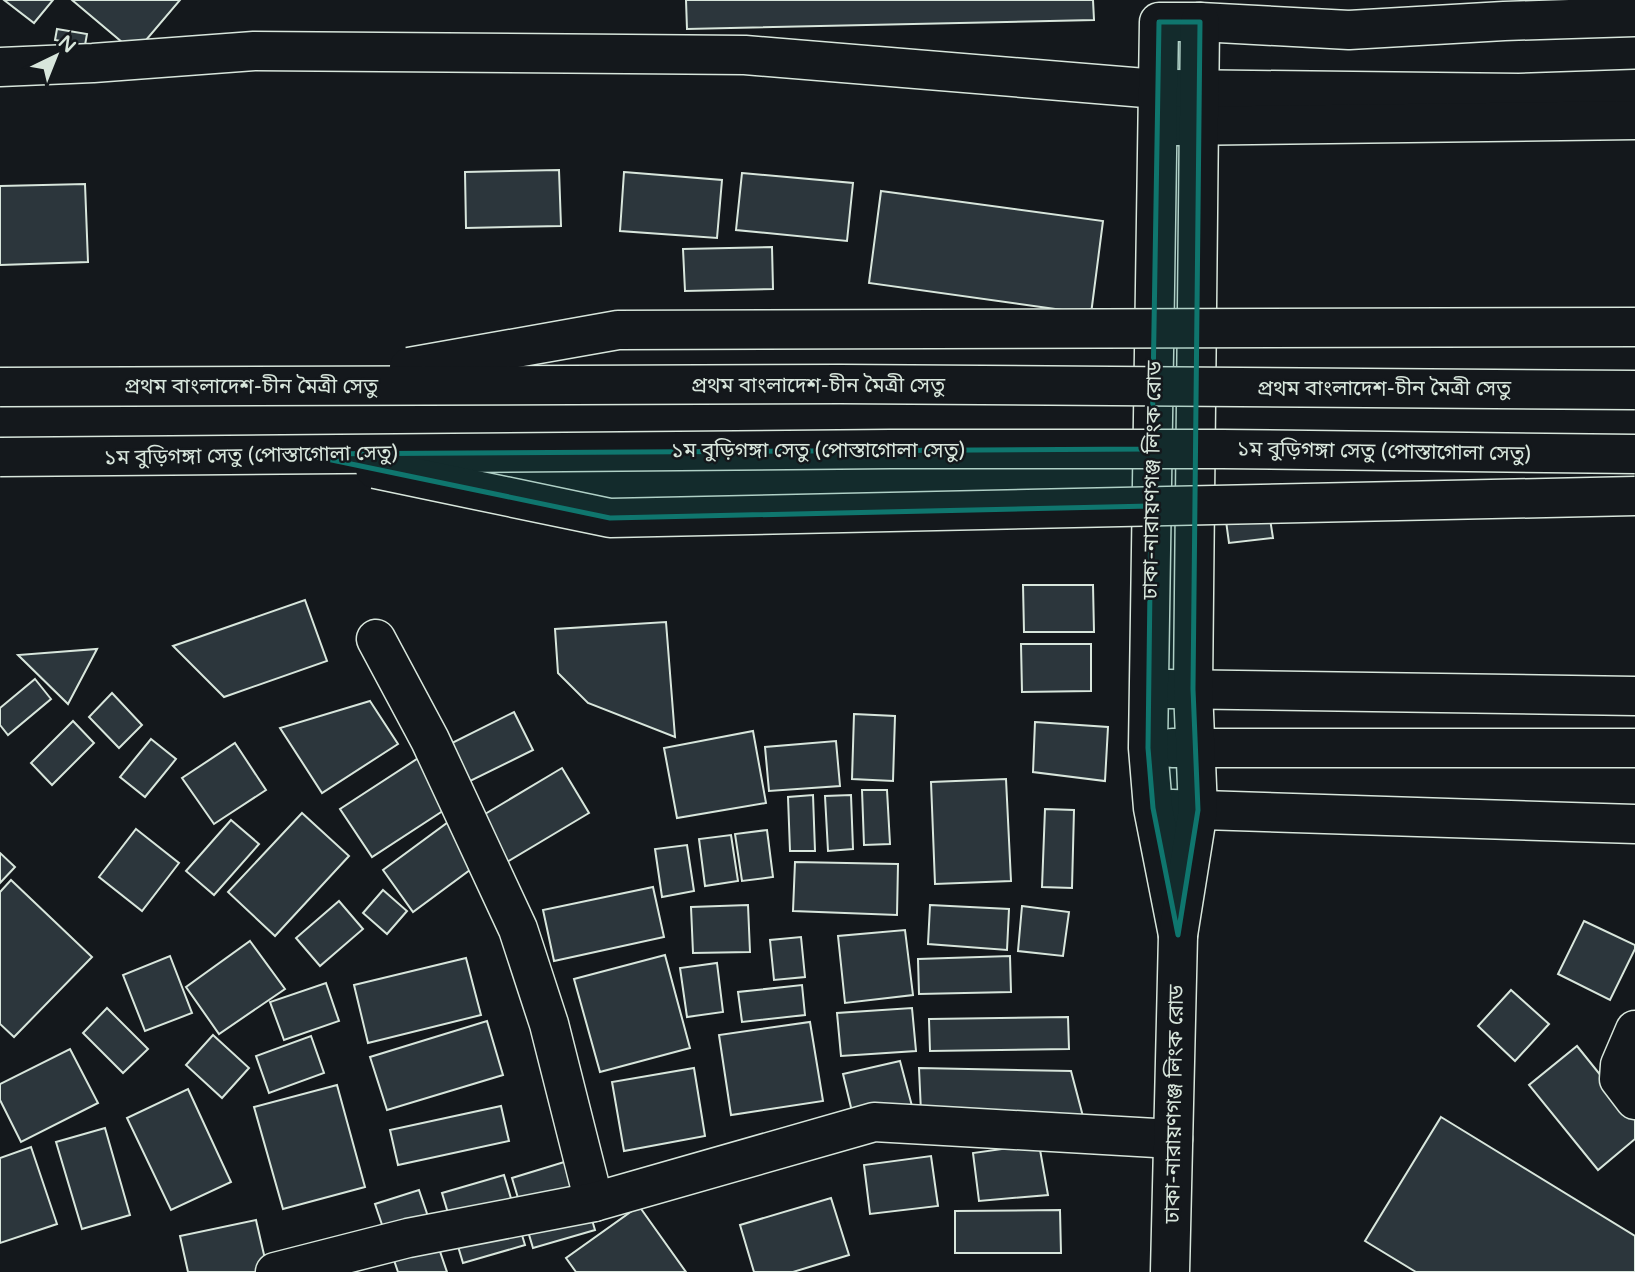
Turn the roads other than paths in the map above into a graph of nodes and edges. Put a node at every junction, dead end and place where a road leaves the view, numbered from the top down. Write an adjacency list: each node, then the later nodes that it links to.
1 (1635, 17): 2 (main road)
2 (1200, 22): 5 (main road, ঢাকা-নারায়ণগঞ্জ লিংক রোড); 6 (main road, ঢাকা-নারায়ণগঞ্জ লিংক রোড)
3 (0, 67): 5 (main road)
4 (1635, 89): 6 (main road)
5 (1158, 107): 6 (main road); 17 (main road, ঢাকা-নারায়ণগঞ্জ লিংক রোড)
6 (1199, 108): 7 (main road); 18 (main road, ঢাকা-নারায়ণগঞ্জ লিংক রোড)
7 (1635, 120)
8 (1635, 327): 9 (main road, bridge)
9 (304, 386): 10 (main road, প্রথম বাংলাদেশ-চীন মৈত্রী সেতু, bridge); 11 (main road, প্রথম বাংলাদেশ-চীন মৈত্রী সেতু, bridge)
10 (0, 387)
11 (1635, 390)
12 (303, 454): 13 (main road, ১ম বুড়িগঙ্গা সেতু (পোস্তাগোলা সেতু), bridge); 14 (main road, ১ম বুড়িগঙ্গা সেতু (পোস্তাগোলা সেতু), bridge); 15 (main road, bridge)
13 (1635, 454)
14 (0, 457)
15 (1635, 496)
16 (376, 639): 30 (main road)
17 (1148, 689): 18 (main road); 21 (main road, ঢাকা-নারায়ণগঞ্জ লিংক রোড)
18 (1193, 689): 19 (main road); 20 (main road, ঢাকা-নারায়ণগঞ্জ লিংক রোড)
19 (1635, 696)
20 (1196, 747): 21 (main road); 22 (main road); 24 (main road, ঢাকা-নারায়ণগঞ্জ লিংক রোড)
21 (1148, 748): 23 (main road, ঢাকা-নারায়ণগঞ্জ লিংক রোড)
22 (1635, 748)
23 (1153, 808): 24 (main road); 26 (main road, ঢাকা-নারায়ণগঞ্জ লিংক রোড)
24 (1198, 810): 25 (main road); 26 (main road, ঢাকা-নারায়ণগঞ্জ লিংক রোড)
25 (1635, 824)
26 (1178, 935): 29 (main road, ঢাকা-নারায়ণগঞ্জ লিংক রোড)
27 (1635, 1030): 28 (main road)
28 (1635, 1100)
29 (1173, 1139): 30 (main road); 32 (main road, ঢাকা-নারায়ণগঞ্জ লিংক রোড)
30 (594, 1202): 31 (main road)
31 (275, 1272)
32 (1170, 1272)

